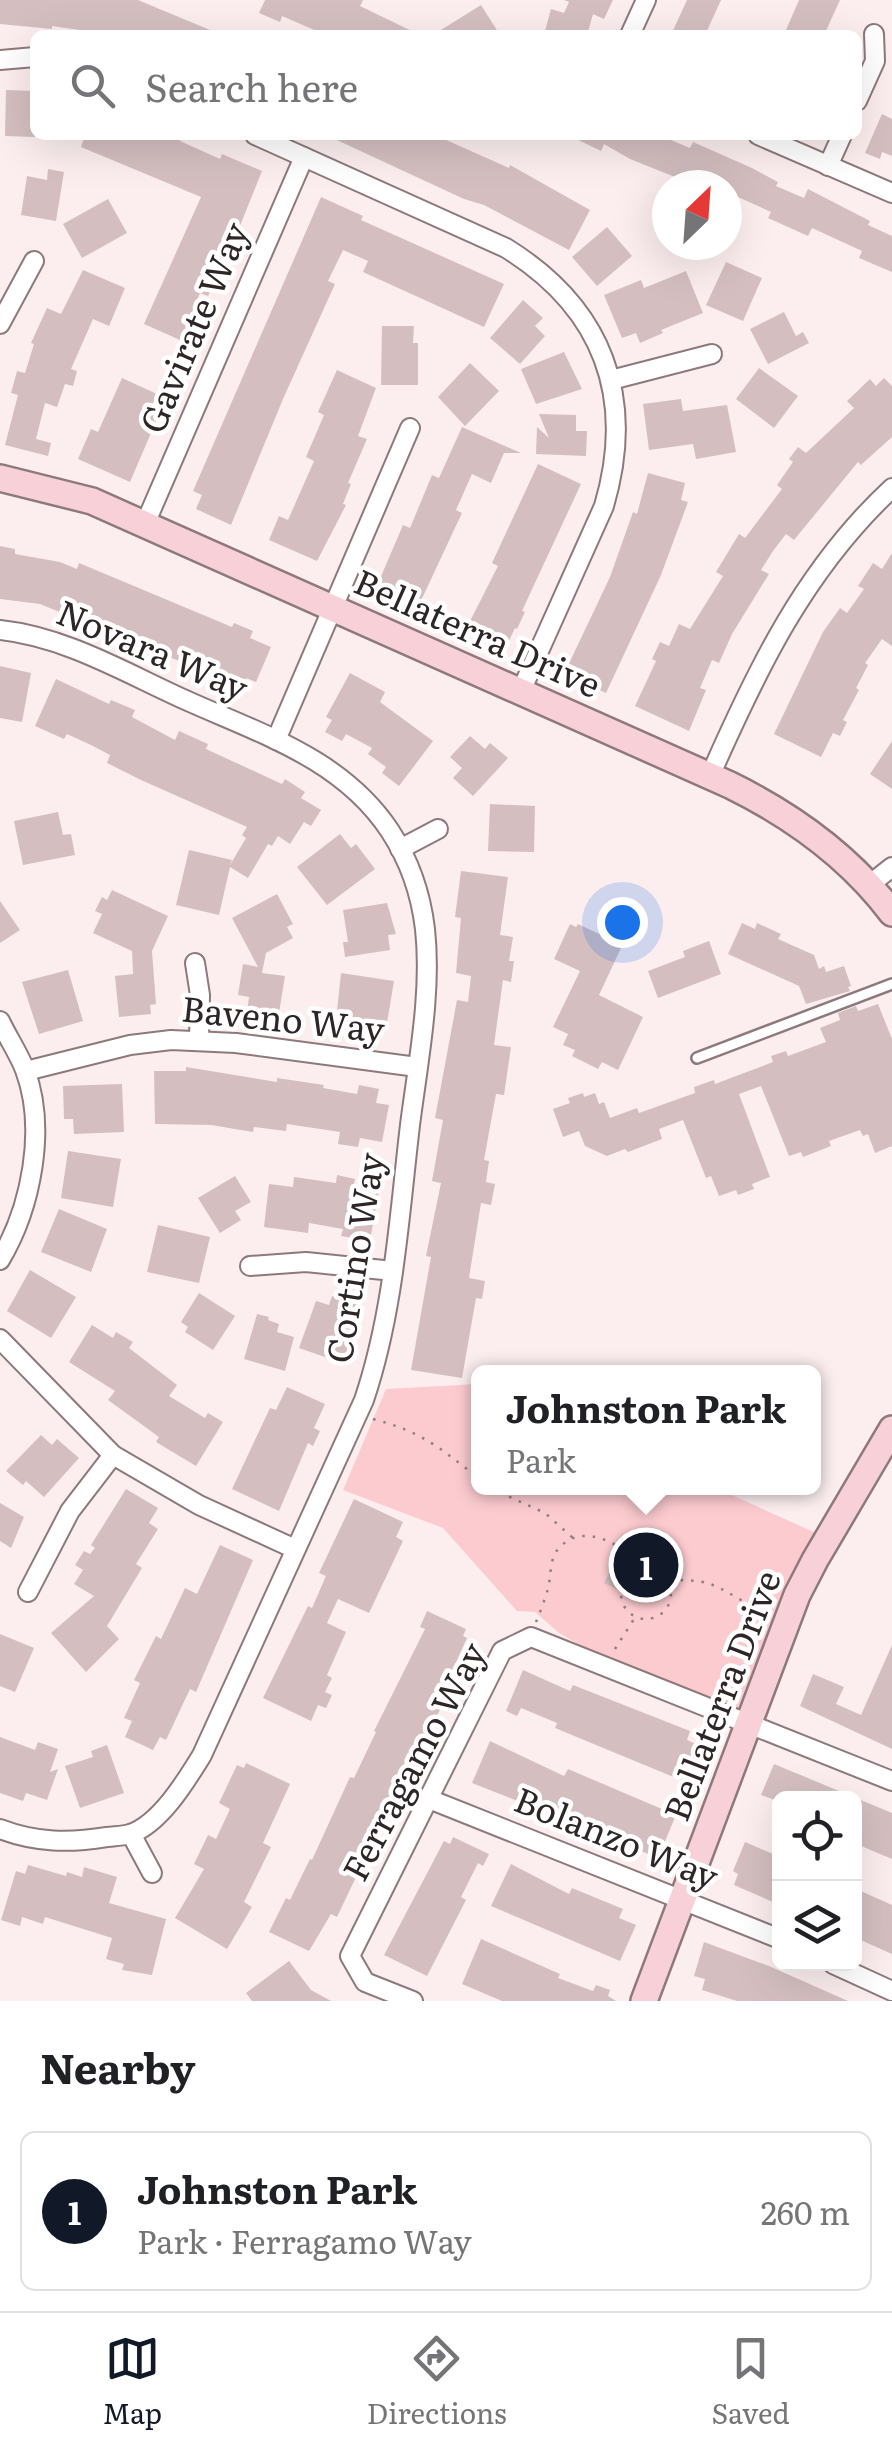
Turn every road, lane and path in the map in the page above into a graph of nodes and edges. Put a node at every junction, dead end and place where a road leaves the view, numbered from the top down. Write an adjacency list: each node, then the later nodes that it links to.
1 (646, 0): 2 (street)
2 (632, 30)
3 (874, 34): 6 (street)
4 (30, 57): 5 (street)
5 (0, 60)
6 (862, 90)
7 (266, 140): 10 (street)
8 (769, 140): 11 (street)
9 (840, 140): 11 (street)
10 (304, 157): 16 (street); 20 (street, Gavirate Way)
11 (828, 166): 12 (street)
12 (892, 193)
13 (34, 262): 14 (street)
14 (0, 324)
15 (712, 354): 16 (street)
16 (611, 380): 23 (street)
17 (410, 428): 21 (street)
18 (0, 478): 20 (street, Bellaterra Drive)
19 (892, 488): 25 (street)
20 (145, 524): 21 (street, Bellaterra Drive)
21 (333, 608): 23 (street, Bellaterra Drive); 24 (street)
22 (0, 630): 24 (street, Novara Way)
23 (521, 692): 25 (street, Bellaterra Drive)
24 (276, 740): 27 (street, Cortino Way)
25 (710, 776): 29 (street, Bellaterra Drive)
26 (438, 829): 27 (street)
27 (400, 849): 36 (street, Cortino Way)
28 (892, 866): 29 (street)
29 (869, 885): 30 (street, Bellaterra Drive)
30 (892, 912)
31 (196, 963): 34 (street)
32 (892, 984): 35 (lane)
33 (0, 1022): 37 (street)
34 (199, 1040): 36 (street, Baveno Way); 37 (street, Baveno Way)
35 (697, 1058)
36 (417, 1067): 40 (street, Cortino Way)
37 (26, 1071): 38 (street)
38 (0, 1260)
39 (250, 1266): 40 (street)
40 (393, 1271): 42 (street, Cortino Way)
41 (0, 1339): 44 (street)
42 (357, 1415): 45 (path); 48 (street, Cortino Way)
43 (892, 1428): 52 (street, Bellaterra Drive)
44 (113, 1455): 48 (street); 51 (street)
45 (471, 1473)
46 (505, 1495): 47 (path)
47 (574, 1539): 49 (path); 54 (path)
48 (296, 1550): 60 (street, Cortino Way)
49 (642, 1568): 50 (path); 53 (path)
50 (669, 1580): 52 (path); 53 (path)
51 (28, 1592)
52 (790, 1616): 56 (street, Bellaterra Drive)
53 (635, 1617): 55 (path)
54 (531, 1638): 55 (street, Ferragamo Way); 58 (street, Ferragamo Way)
55 (606, 1667): 56 (street, Ferragamo Way)
56 (748, 1724): 57 (street, Ferragamo Way); 62 (street, Bellaterra Drive)
57 (892, 1781)
58 (430, 1799): 62 (street, Bolanzo Way); 66 (street, Ferragamo Way)
59 (0, 1829): 60 (street)
60 (131, 1834): 61 (street)
61 (152, 1873)
62 (683, 1901): 63 (street, Bolanzo Way); 67 (street, Bellaterra Drive)
63 (772, 1936)
64 (848, 1971): 65 (street)
65 (892, 1991)
66 (412, 2001)
67 (644, 2001)

